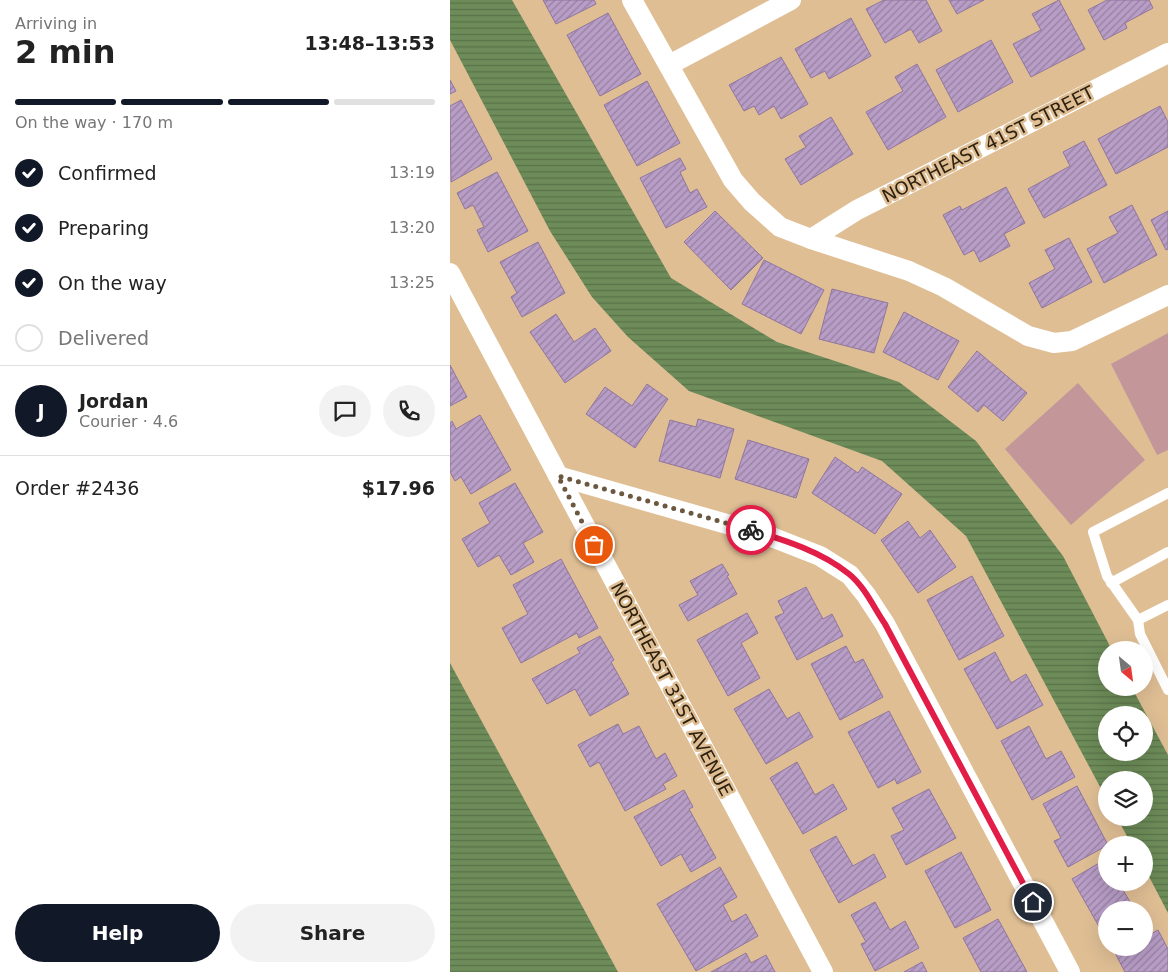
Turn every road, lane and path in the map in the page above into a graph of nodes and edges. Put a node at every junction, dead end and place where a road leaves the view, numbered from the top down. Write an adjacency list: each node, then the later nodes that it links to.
1 (632, 0): 4 (street)
2 (791, 0): 4 (street)
3 (1168, 52): 5 (street, NORTHEAST 41ST STREET)
4 (669, 65): 5 (street)
5 (811, 239): 7 (street)
6 (450, 274): 8 (street, NORTHEAST 31ST AVENUE)
7 (1168, 295)
8 (558, 476): 15 (street, NORTHEAST 31ST AVENUE); 16 (street)
9 (1168, 493): 11 (lane)
10 (1168, 552): 11 (lane)
11 (1111, 583): 13 (lane)
12 (1168, 605): 13 (lane)
13 (1138, 620): 14 (lane)
14 (1168, 690)
15 (823, 972)
16 (1070, 972)

